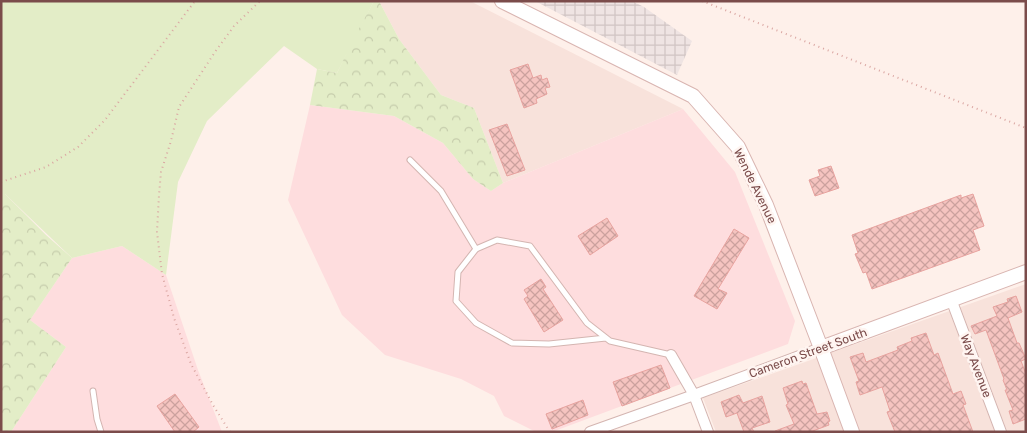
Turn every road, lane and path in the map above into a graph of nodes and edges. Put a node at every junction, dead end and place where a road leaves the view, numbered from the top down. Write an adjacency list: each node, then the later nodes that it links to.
1 (195, 1): 7 (path)
2 (260, 1): 17 (path)
3 (502, 1): 12 (street, Wende Avenue)
4 (702, 1): 5 (path)
5 (1026, 128)
6 (410, 160): 8 (lane)
7 (1, 182)
8 (476, 249): 11 (lane); 11 (lane)
9 (1026, 272): 10 (street, Cameron Street South)
10 (951, 300): 12 (street, Cameron Street South); 21 (street, Way Avenue)
11 (606, 338): 13 (lane)
12 (821, 348): 15 (street, Cameron Street South); 20 (street, Wende Avenue)
13 (671, 355): 15 (street)
14 (93, 391): 16 (lane)
15 (694, 395): 18 (street, Cameron Street South); 19 (street)
16 (101, 432)
17 (230, 432)
18 (590, 432)
19 (708, 432)
20 (852, 432)
21 (1001, 432)

